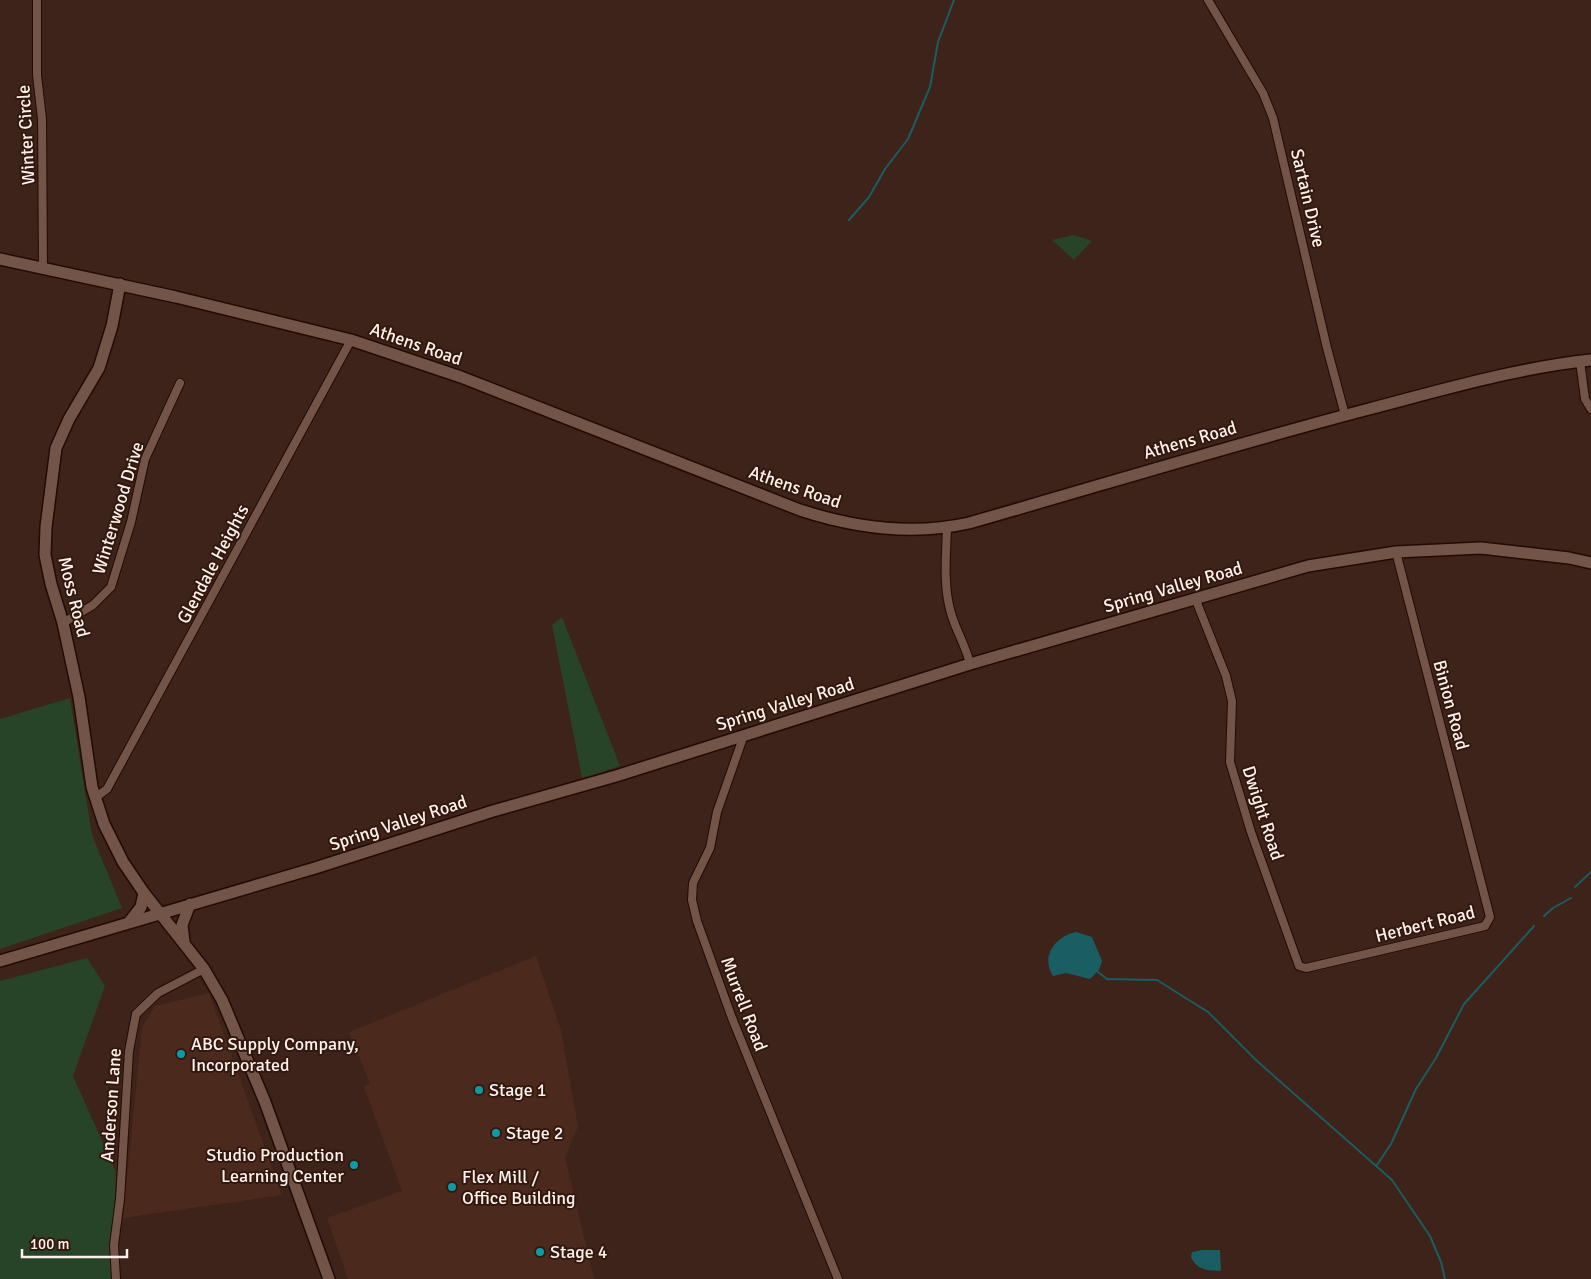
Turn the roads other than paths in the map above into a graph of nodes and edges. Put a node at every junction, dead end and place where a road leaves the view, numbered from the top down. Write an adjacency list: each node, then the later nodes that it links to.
1 (37, 0): 4 (street, Winter Circle)
2 (1208, 0): 10 (street, Sartain Drive)
3 (0, 260): 4 (street, Athens Road)
4 (43, 268): 5 (street, Athens Road)
5 (120, 284): 6 (street, Athens Road); 15 (street, Moss Road)
6 (351, 340): 11 (street, Athens Road); 18 (street, Glendale Heights)
7 (1585, 361): 9 (street); 10 (street, Athens Road)
8 (180, 383): 15 (street, Winterwood Drive)
9 (1591, 409)
10 (1345, 415): 11 (street, Athens Road)
11 (947, 528): 16 (street)
12 (1396, 552): 13 (street, Spring Valley Road); 14 (street, Spring Valley Road); 19 (street, Binion Road)
13 (1591, 563)
14 (1195, 598): 16 (street, Spring Valley Road); 25 (street, Dwight Road)
15 (63, 623): 18 (street, Moss Road)
16 (970, 664): 17 (street, Spring Valley Road)
17 (744, 735): 21 (street, Spring Valley Road); 30 (street, Murrell Road)
18 (95, 798): 20 (street, Moss Road)
19 (1478, 866): 25 (street, Herbert Road)
20 (144, 893): 22 (street, Moss Road); 23 (street)
21 (190, 904): 22 (street, Spring Valley Road); 24 (street)
22 (160, 913): 23 (street, Spring Valley Road); 24 (street, Moss Road)
23 (128, 923): 26 (street, Spring Valley Road)
24 (185, 946): 27 (street, Moss Road)
25 (1341, 960)
26 (0, 961)
27 (204, 969): 28 (street, Anderson Lane); 29 (street, Moss Road)
28 (116, 1279)
29 (329, 1279)
30 (838, 1279)

